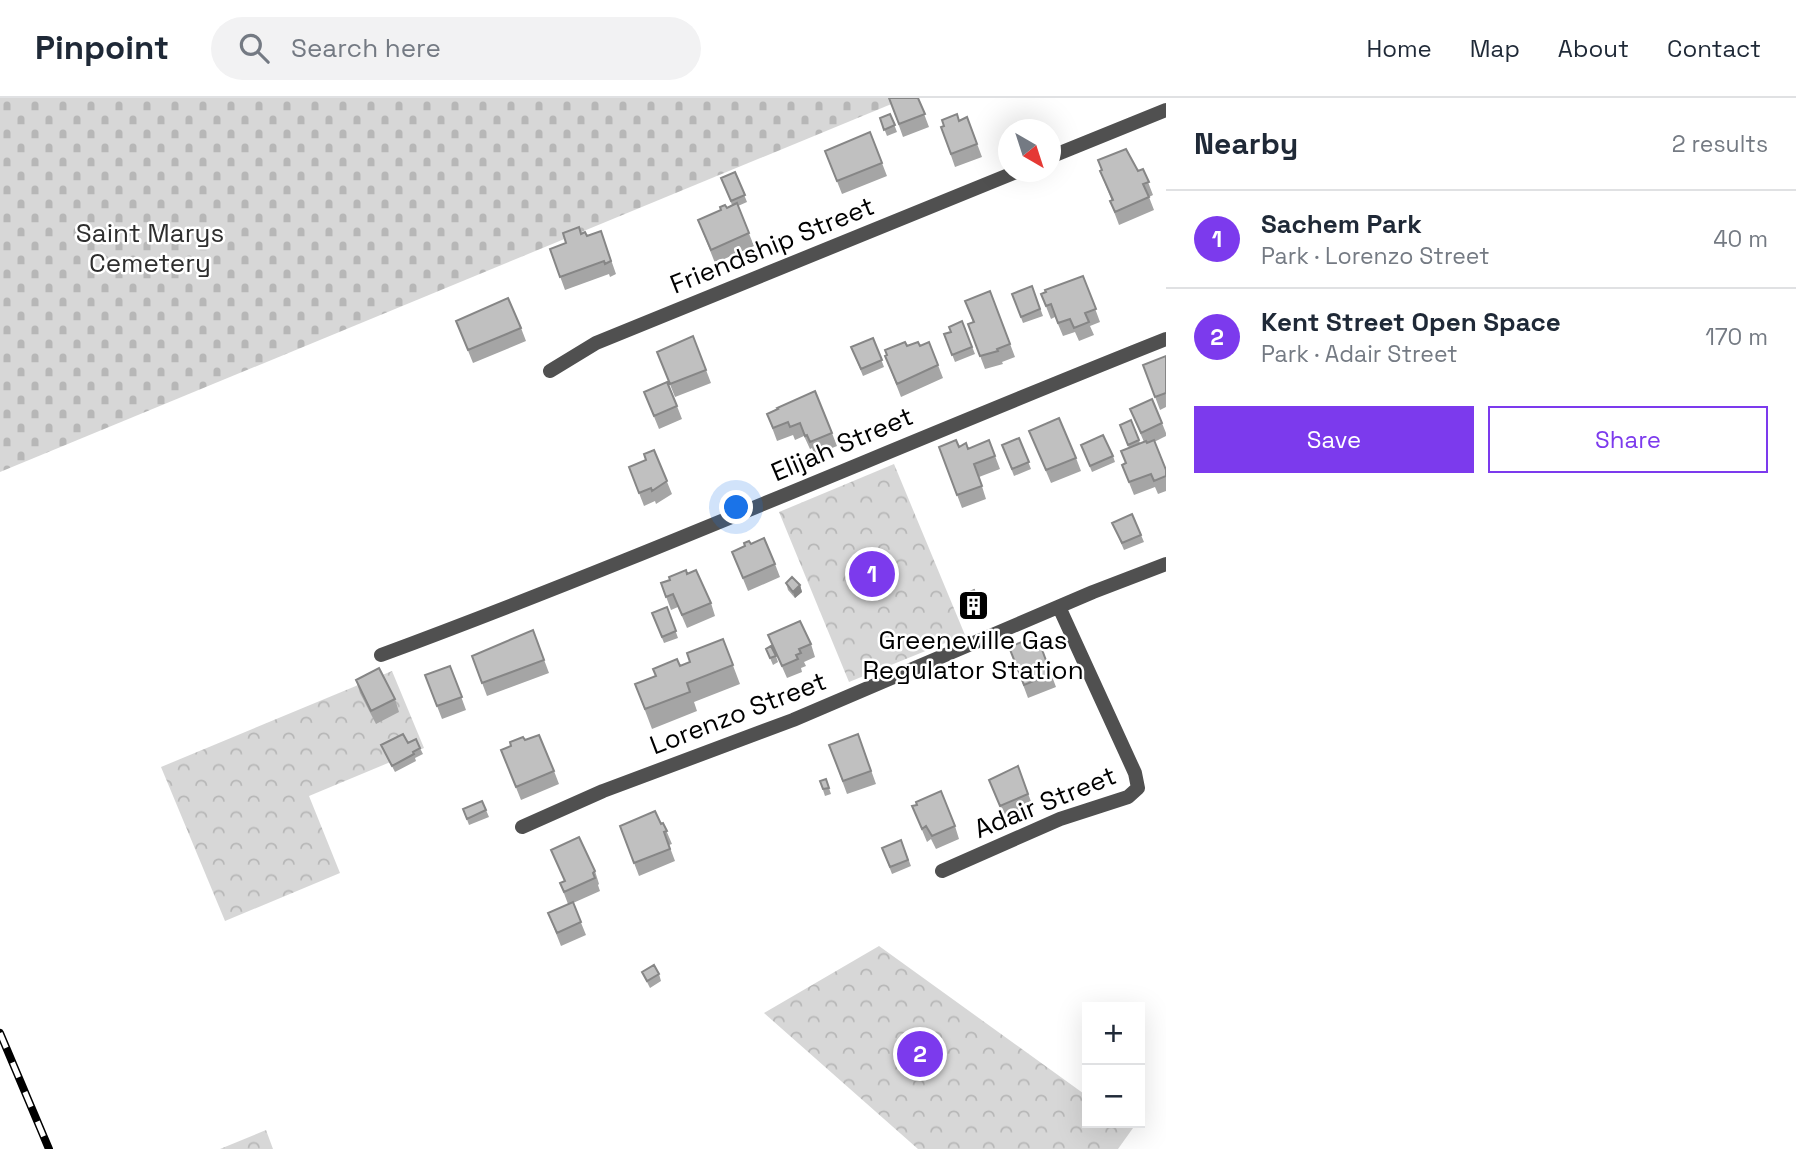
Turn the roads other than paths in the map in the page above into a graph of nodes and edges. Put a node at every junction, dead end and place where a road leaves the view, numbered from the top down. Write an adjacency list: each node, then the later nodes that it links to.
1 (1166, 110): 2 (street)
2 (1061, 154)
3 (998, 179): 5 (street, Friendship Street)
4 (1166, 340): 8 (street, Elijah Street)
5 (550, 371)
6 (1166, 564): 7 (street, Lorenzo Street)
7 (1059, 607): 9 (street, Lorenzo Street); 10 (street, Adair Street)
8 (381, 655)
9 (522, 827)
10 (942, 872)

